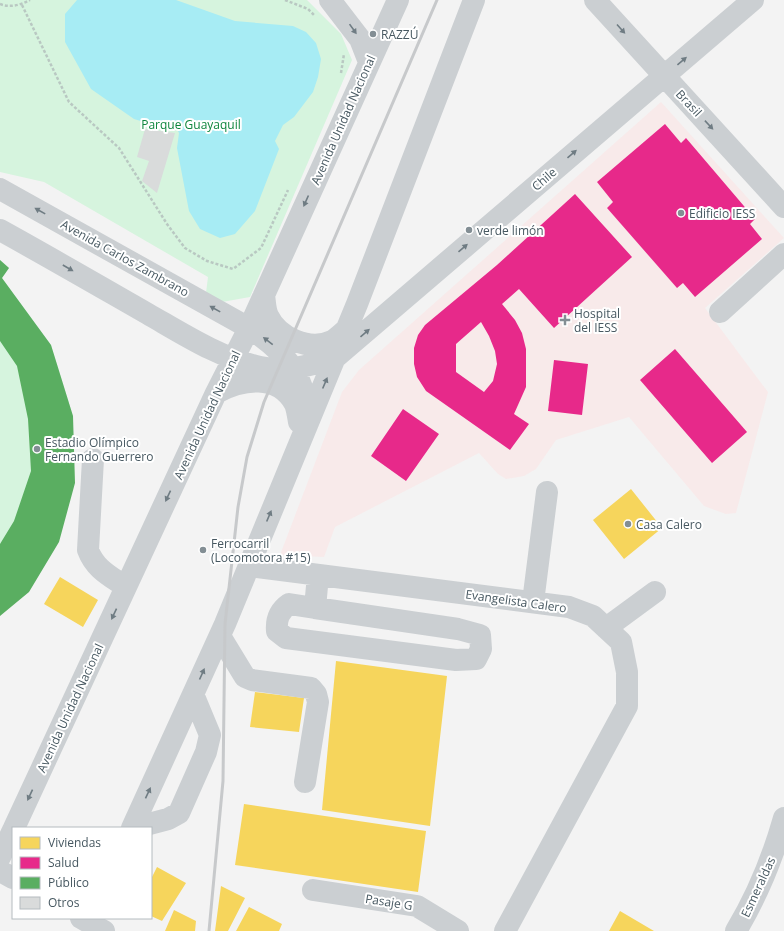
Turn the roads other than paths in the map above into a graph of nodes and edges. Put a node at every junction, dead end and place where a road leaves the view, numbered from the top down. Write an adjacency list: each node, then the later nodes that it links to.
1 (330, 0): 6 (street, one-way to 6)
2 (398, 0): 6 (street, Avenida Unidad Nacional)
3 (474, 0): 15 (street)
4 (595, 0): 7 (street, Brasil, one-way to 7)
5 (753, 0): 7 (street, Chile, one-way to 5)
6 (369, 62): 12 (street, Avenida Unidad Nacional, one-way to 12)
7 (664, 76): 9 (street, Brasil, one-way to 9); 16 (street, Chile, one-way to 7)
8 (0, 189): 14 (street, Avenida Carlos Zambrano, one-way to 8)
9 (784, 207)
10 (0, 230): 17 (street, one-way to 17)
11 (784, 254): 13 (street)
12 (264, 295): 14 (street, Avenida Unidad Nacional); 15 (street)
13 (720, 312)
14 (249, 328): 17 (street, Avenida Unidad Nacional); 18 (street, Avenida Carlos Zambrano, one-way to 14)
15 (347, 329): 16 (street)
16 (335, 358): 18 (street); 20 (street, one-way to 16)
17 (233, 359): 18 (street); 19 (street, Avenida Unidad Nacional)
18 (294, 368): 20 (street)
19 (216, 393): 20 (street); 25 (street, Avenida Unidad Nacional, one-way to 25)
20 (296, 451): 23 (street, one-way to 20)
21 (93, 459): 25 (street)
22 (547, 492): 27 (street)
23 (249, 566): 24 (street, Evangelista Calero); 30 (street)
24 (318, 575): 27 (street, Evangelista Calero); 28 (street)
25 (126, 587): 34 (street, Avenida Unidad Nacional, one-way to 34)
26 (654, 592): 29 (street)
27 (533, 602): 29 (street, Evangelista Calero)
28 (315, 608): 28 (street)
29 (606, 628): 43 (street, Evangelista Calero)
30 (220, 636): 31 (street, one-way to 30); 32 (street)
31 (194, 694): 35 (street, one-way to 31); 36 (street)
32 (305, 782)
33 (784, 818): 44 (street, Esmeraldas)
34 (14, 827)
35 (133, 827)
36 (137, 827)
37 (12, 831): 38 (street, Avenida Unidad Nacional)
38 (0, 857)
39 (0, 871): 40 (street)
40 (12, 877)
41 (313, 890): 42 (street, Pasaje G)
42 (458, 931)
43 (505, 931)
44 (736, 931)

